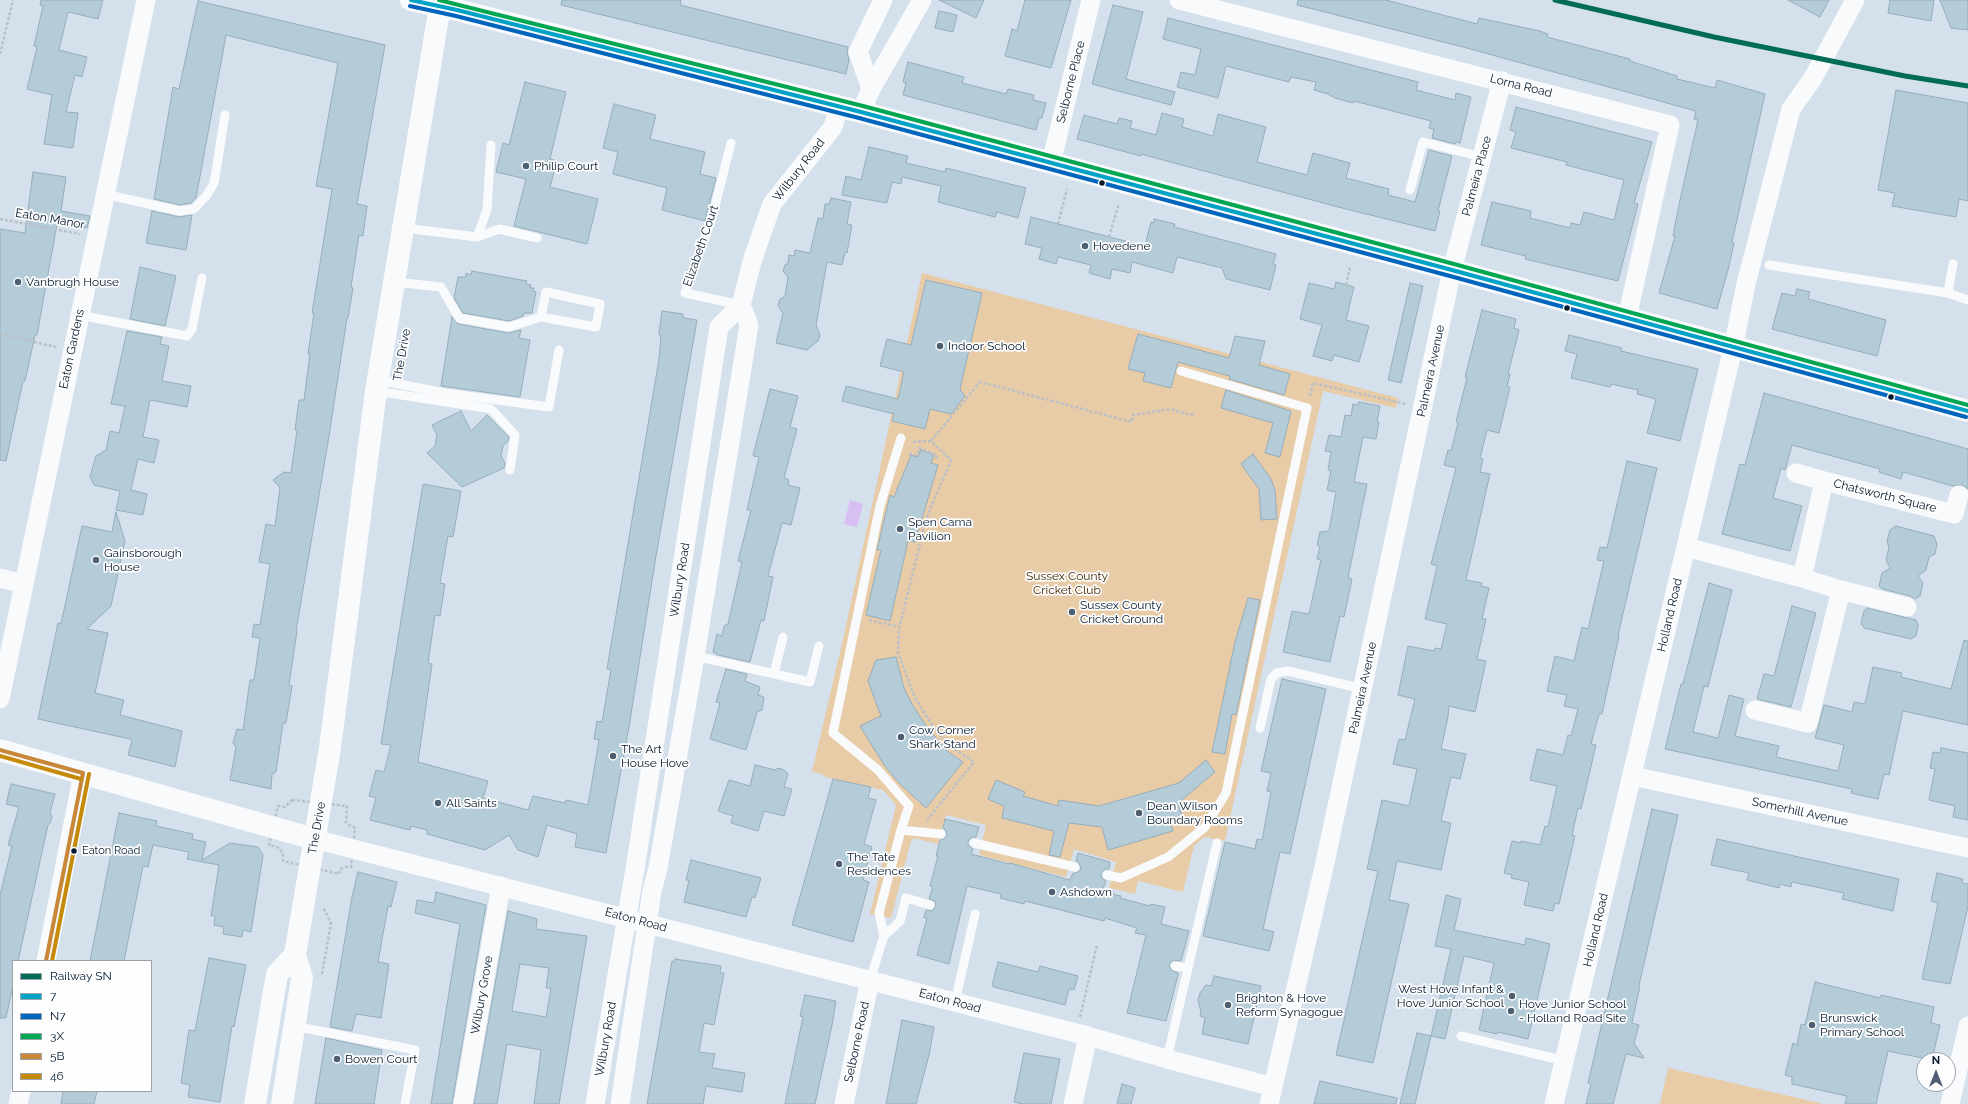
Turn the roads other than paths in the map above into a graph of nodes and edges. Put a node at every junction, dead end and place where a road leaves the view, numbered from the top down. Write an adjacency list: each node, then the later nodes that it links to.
1 (146, 0): 19 (street, Eaton Gardens)
2 (411, 0): 8 (main road)
3 (883, 0): 10 (street)
4 (922, 0): 10 (street)
5 (1091, 0): 17 (street, Selborne Place)
6 (1179, 0): 9 (street, Lorna Road)
7 (1855, 0): 34 (street, Holland Road)
8 (440, 3): 11 (main road); 20 (main road, The Drive)
9 (1502, 81): 16 (street, Palmeira Place); 33 (street, Lorna Road)
10 (871, 89): 12 (street)
11 (839, 106): 12 (main road); 30 (street, Wilbury Road)
12 (862, 112): 17 (main road)
13 (225, 115): 19 (lane)
14 (731, 143): 30 (lane, Elizabeth Court)
15 (491, 145): 21 (lane)
16 (1482, 157): 18 (lane); 25 (street, Palmeira Place)
17 (1051, 163): 25 (main road)
18 (1410, 190)
19 (104, 194): 31 (street, Eaton Gardens)
20 (404, 228): 21 (lane); 27 (main road, The Drive)
21 (476, 237): 22 (lane)
22 (537, 238)
23 (1953, 264): 28 (lane)
24 (1769, 265): 28 (lane)
25 (1452, 270): 33 (main road); 54 (street, Palmeira Avenue)
26 (202, 278): 31 (lane)
27 (395, 282): 32 (lane); 37 (main road, The Drive)
28 (1948, 293): 29 (lane)
29 (1968, 300)
30 (740, 305): 52 (street, Wilbury Road); 67 (street, Wilbury Road)
31 (80, 315): 47 (street, Eaton Gardens)
32 (541, 317): 32 (lane)
33 (1627, 318): 34 (main road)
34 (1733, 348): 38 (main road); 44 (street, Holland Road)
35 (558, 350): 37 (lane)
36 (1181, 371): 70 (lane)
37 (377, 386): 40 (lane); 63 (main road, The Drive)
38 (1968, 411)
39 (901, 438): 61 (lane)
40 (510, 470)
41 (1796, 474): 42 (street)
42 (1824, 481): 43 (street, Chatsworth Square); 46 (street, Chatsworth Square)
43 (1959, 495)
44 (1686, 546): 46 (street); 60 (street, Holland Road)
45 (0, 578): 47 (street)
46 (1802, 578): 48 (street)
47 (23, 584): 55 (street, Eaton Gardens)
48 (1841, 590): 49 (street); 56 (street)
49 (1907, 608)
50 (783, 637): 53 (lane)
51 (819, 646): 53 (lane)
52 (695, 656): 53 (lane); 69 (street, Wilbury Road)
53 (774, 674)
54 (1363, 690): 57 (lane); 93 (street, Palmeira Avenue)
55 (0, 699)
56 (1755, 710)
57 (1260, 728)
58 (0, 750): 59 (main road, Eaton Road)
59 (83, 773): 63 (main road, Eaton Road); 78 (street)
60 (1632, 776): 66 (street, Somerhill Avenue); 91 (street, Holland Road)
61 (901, 830): 62 (lane); 76 (lane)
62 (941, 834)
63 (314, 839): 71 (street, Eaton Road); 77 (main road, The Drive)
64 (974, 843): 68 (lane)
65 (1217, 843): 80 (lane)
66 (1968, 848)
67 (636, 863): 69 (street); 74 (street, Wilbury Road)
68 (1075, 867)
69 (658, 868): 75 (street, Wilbury Road)
70 (1107, 875)
71 (501, 886): 74 (street, Eaton Road); 98 (street, Wilbury Grove)
72 (930, 905): 76 (lane)
73 (975, 914): 84 (lane)
74 (627, 918): 75 (street, Eaton Road); 81 (street, Wilbury Road)
75 (647, 923): 82 (street, Wilbury Road); 83 (street, Eaton Road)
76 (884, 936): 83 (lane)
77 (294, 955): 85 (main road, The Drive); 95 (main road)
78 (46, 960)
79 (1175, 966): 80 (lane)
80 (1187, 968): 90 (lane)
81 (617, 975): 82 (street); 99 (street, Wilbury Road)
82 (640, 979): 100 (street, Wilbury Road)
83 (870, 980): 84 (street, Eaton Road); 101 (street, Selborne Road)
84 (955, 1002): 87 (street, Eaton Road)
85 (294, 1026): 96 (main road, The Drive); 97 (lane)
86 (1968, 1026): 89 (street)
87 (1082, 1034): 90 (street, Eaton Road); 102 (street)
88 (1461, 1036): 91 (lane)
89 (1966, 1048): 104 (street)
90 (1168, 1059): 93 (street, Eaton Road)
91 (1564, 1061): 103 (street, Holland Road)
92 (21, 1092): 94 (street)
93 (1271, 1095)
94 (18, 1104)
95 (256, 1104)
96 (282, 1104)
97 (405, 1104)
98 (464, 1104)
99 (595, 1104)
100 (620, 1104)
101 (844, 1104)
102 (1073, 1104)
103 (1554, 1104)
104 (1950, 1104)

